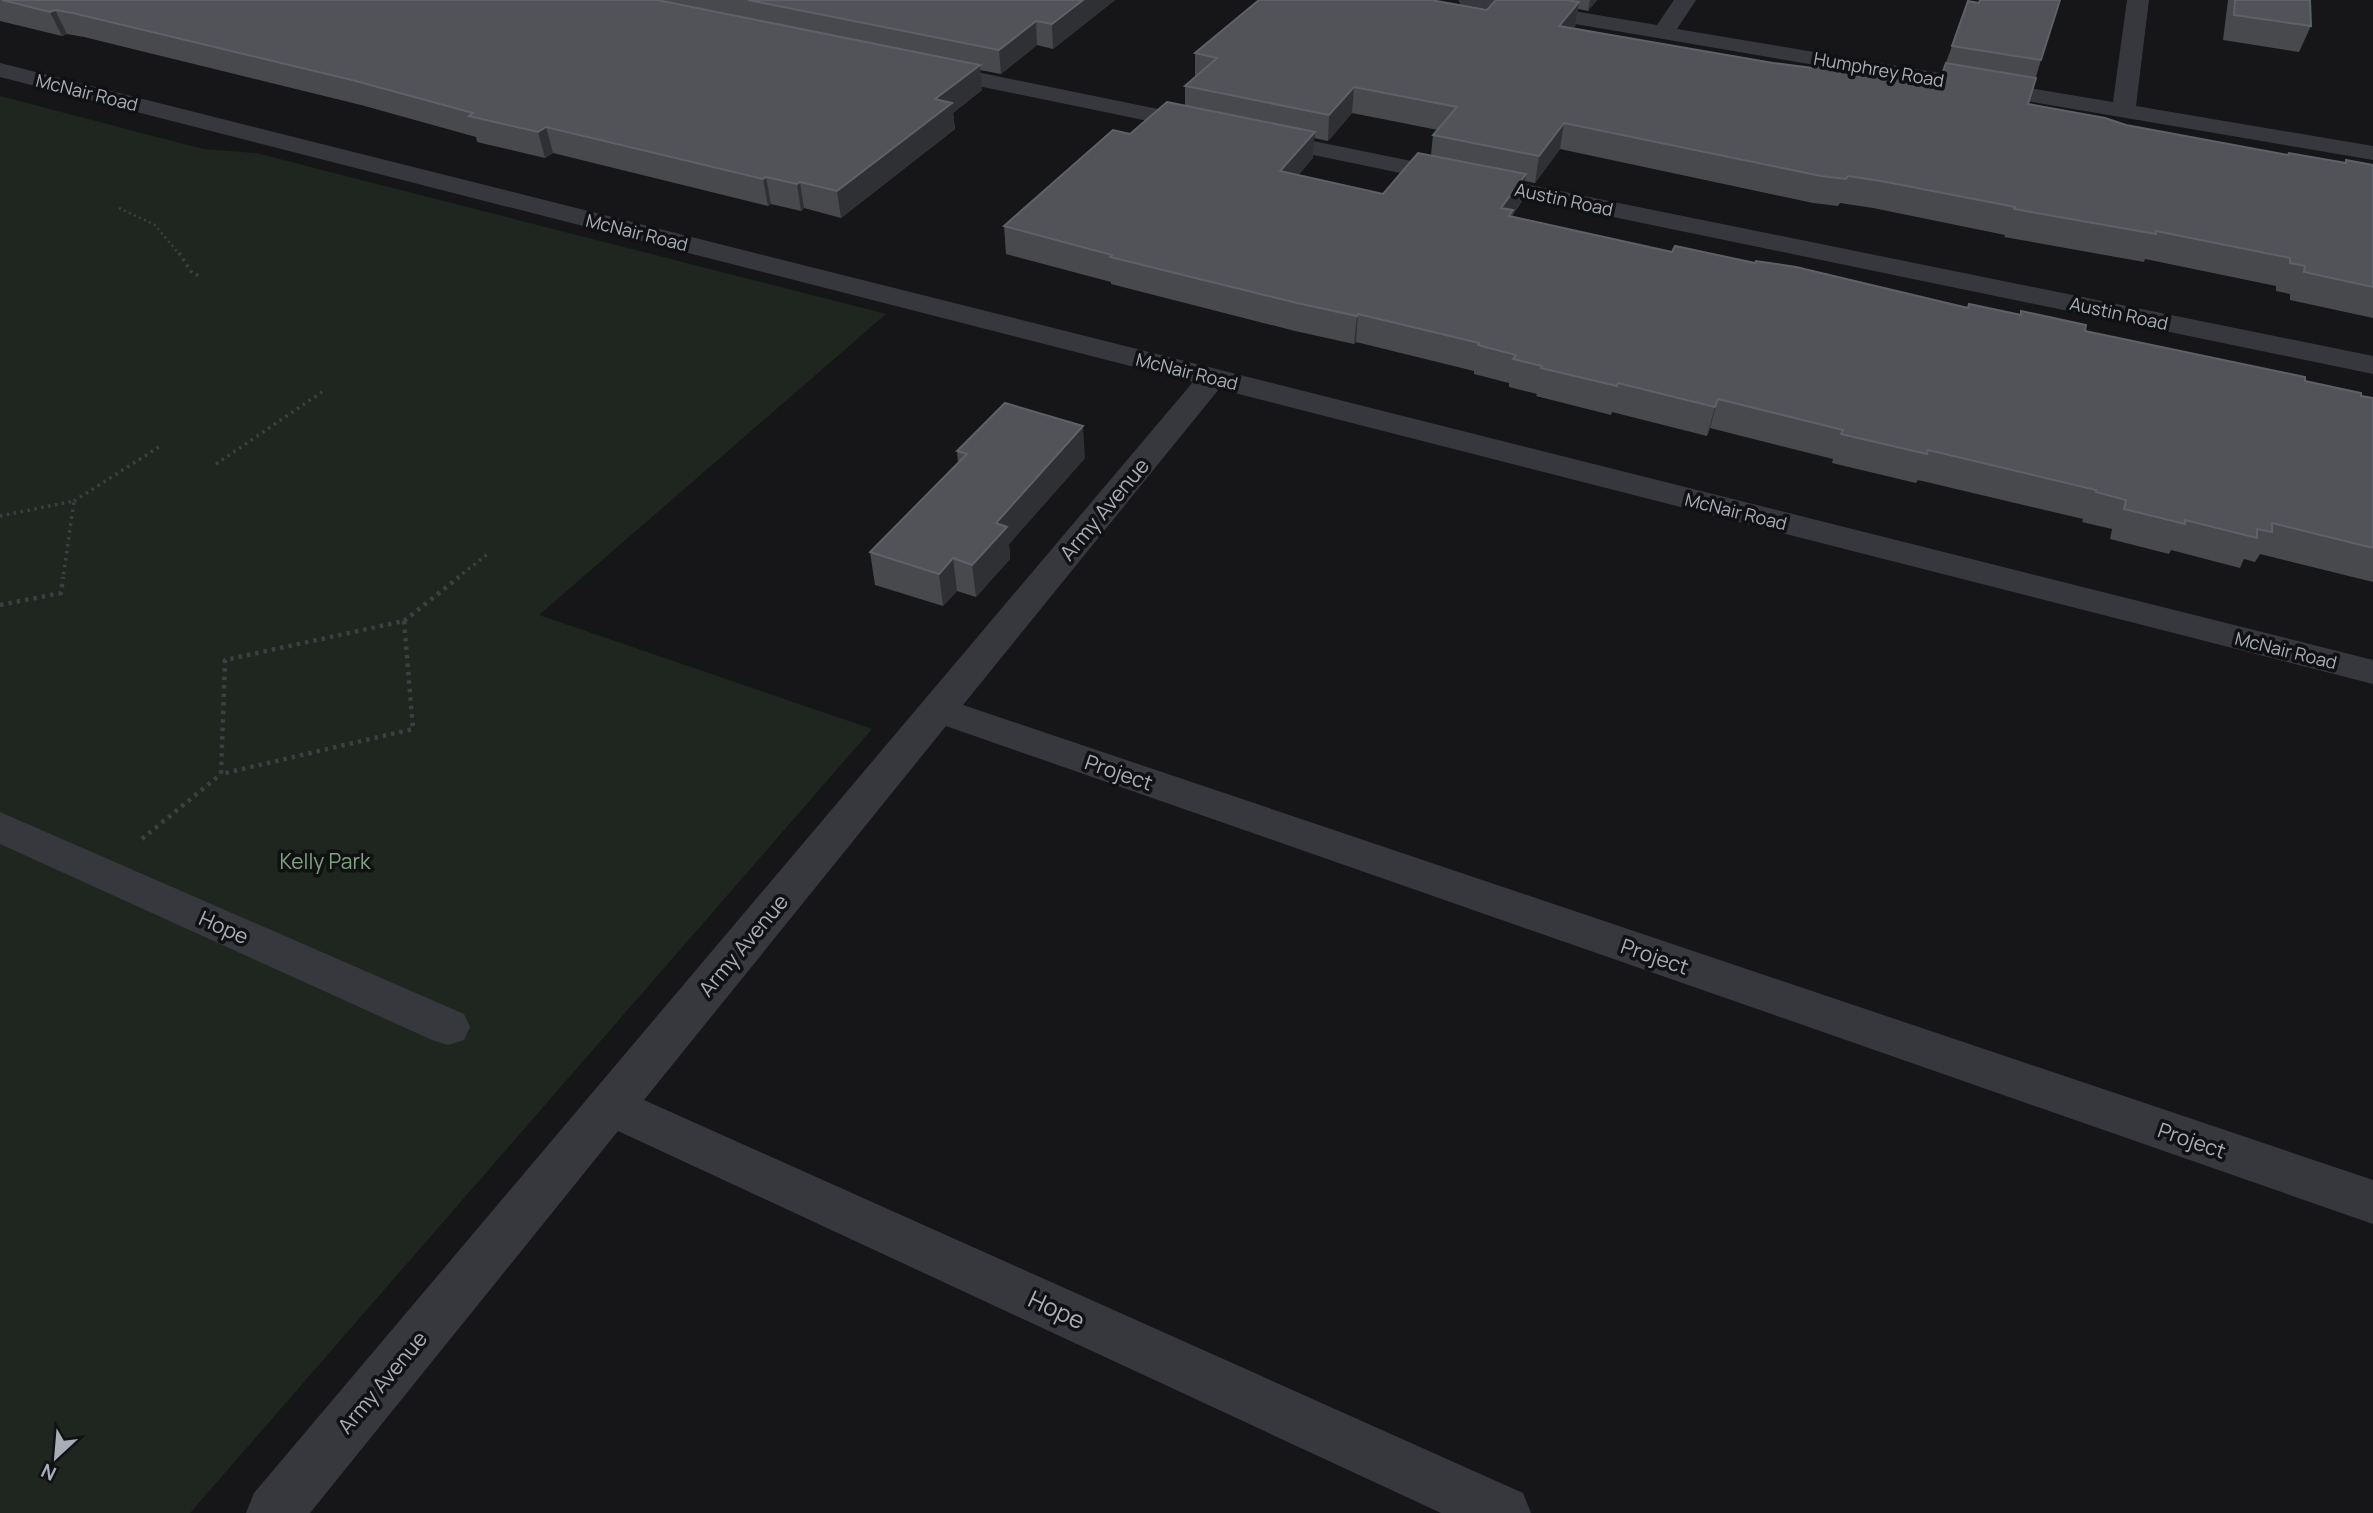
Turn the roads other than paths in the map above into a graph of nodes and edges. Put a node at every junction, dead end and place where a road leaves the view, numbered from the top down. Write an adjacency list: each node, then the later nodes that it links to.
1 (1469, 0): 4 (street, Humphrey Road)
2 (1685, 0): 4 (street)
3 (2138, 0): 7 (street)
4 (1663, 33): 7 (street, Humphrey Road)
5 (907, 65): 9 (street, Austin Road)
6 (0, 70): 10 (street, McNair Road)
7 (2124, 111): 8 (street, Humphrey Road)
8 (2373, 153)
9 (2373, 365)
10 (1212, 378): 11 (street, McNair Road); 12 (street, Army Avenue)
11 (2373, 673)
12 (938, 710): 15 (street, Army Avenue); 16 (street, Project)
13 (0, 827): 14 (street, Hope)
14 (448, 1027)
15 (610, 1106): 17 (street, Army Avenue); 18 (street, Hope)
16 (2373, 1202)
17 (274, 1513)
18 (1503, 1513)

